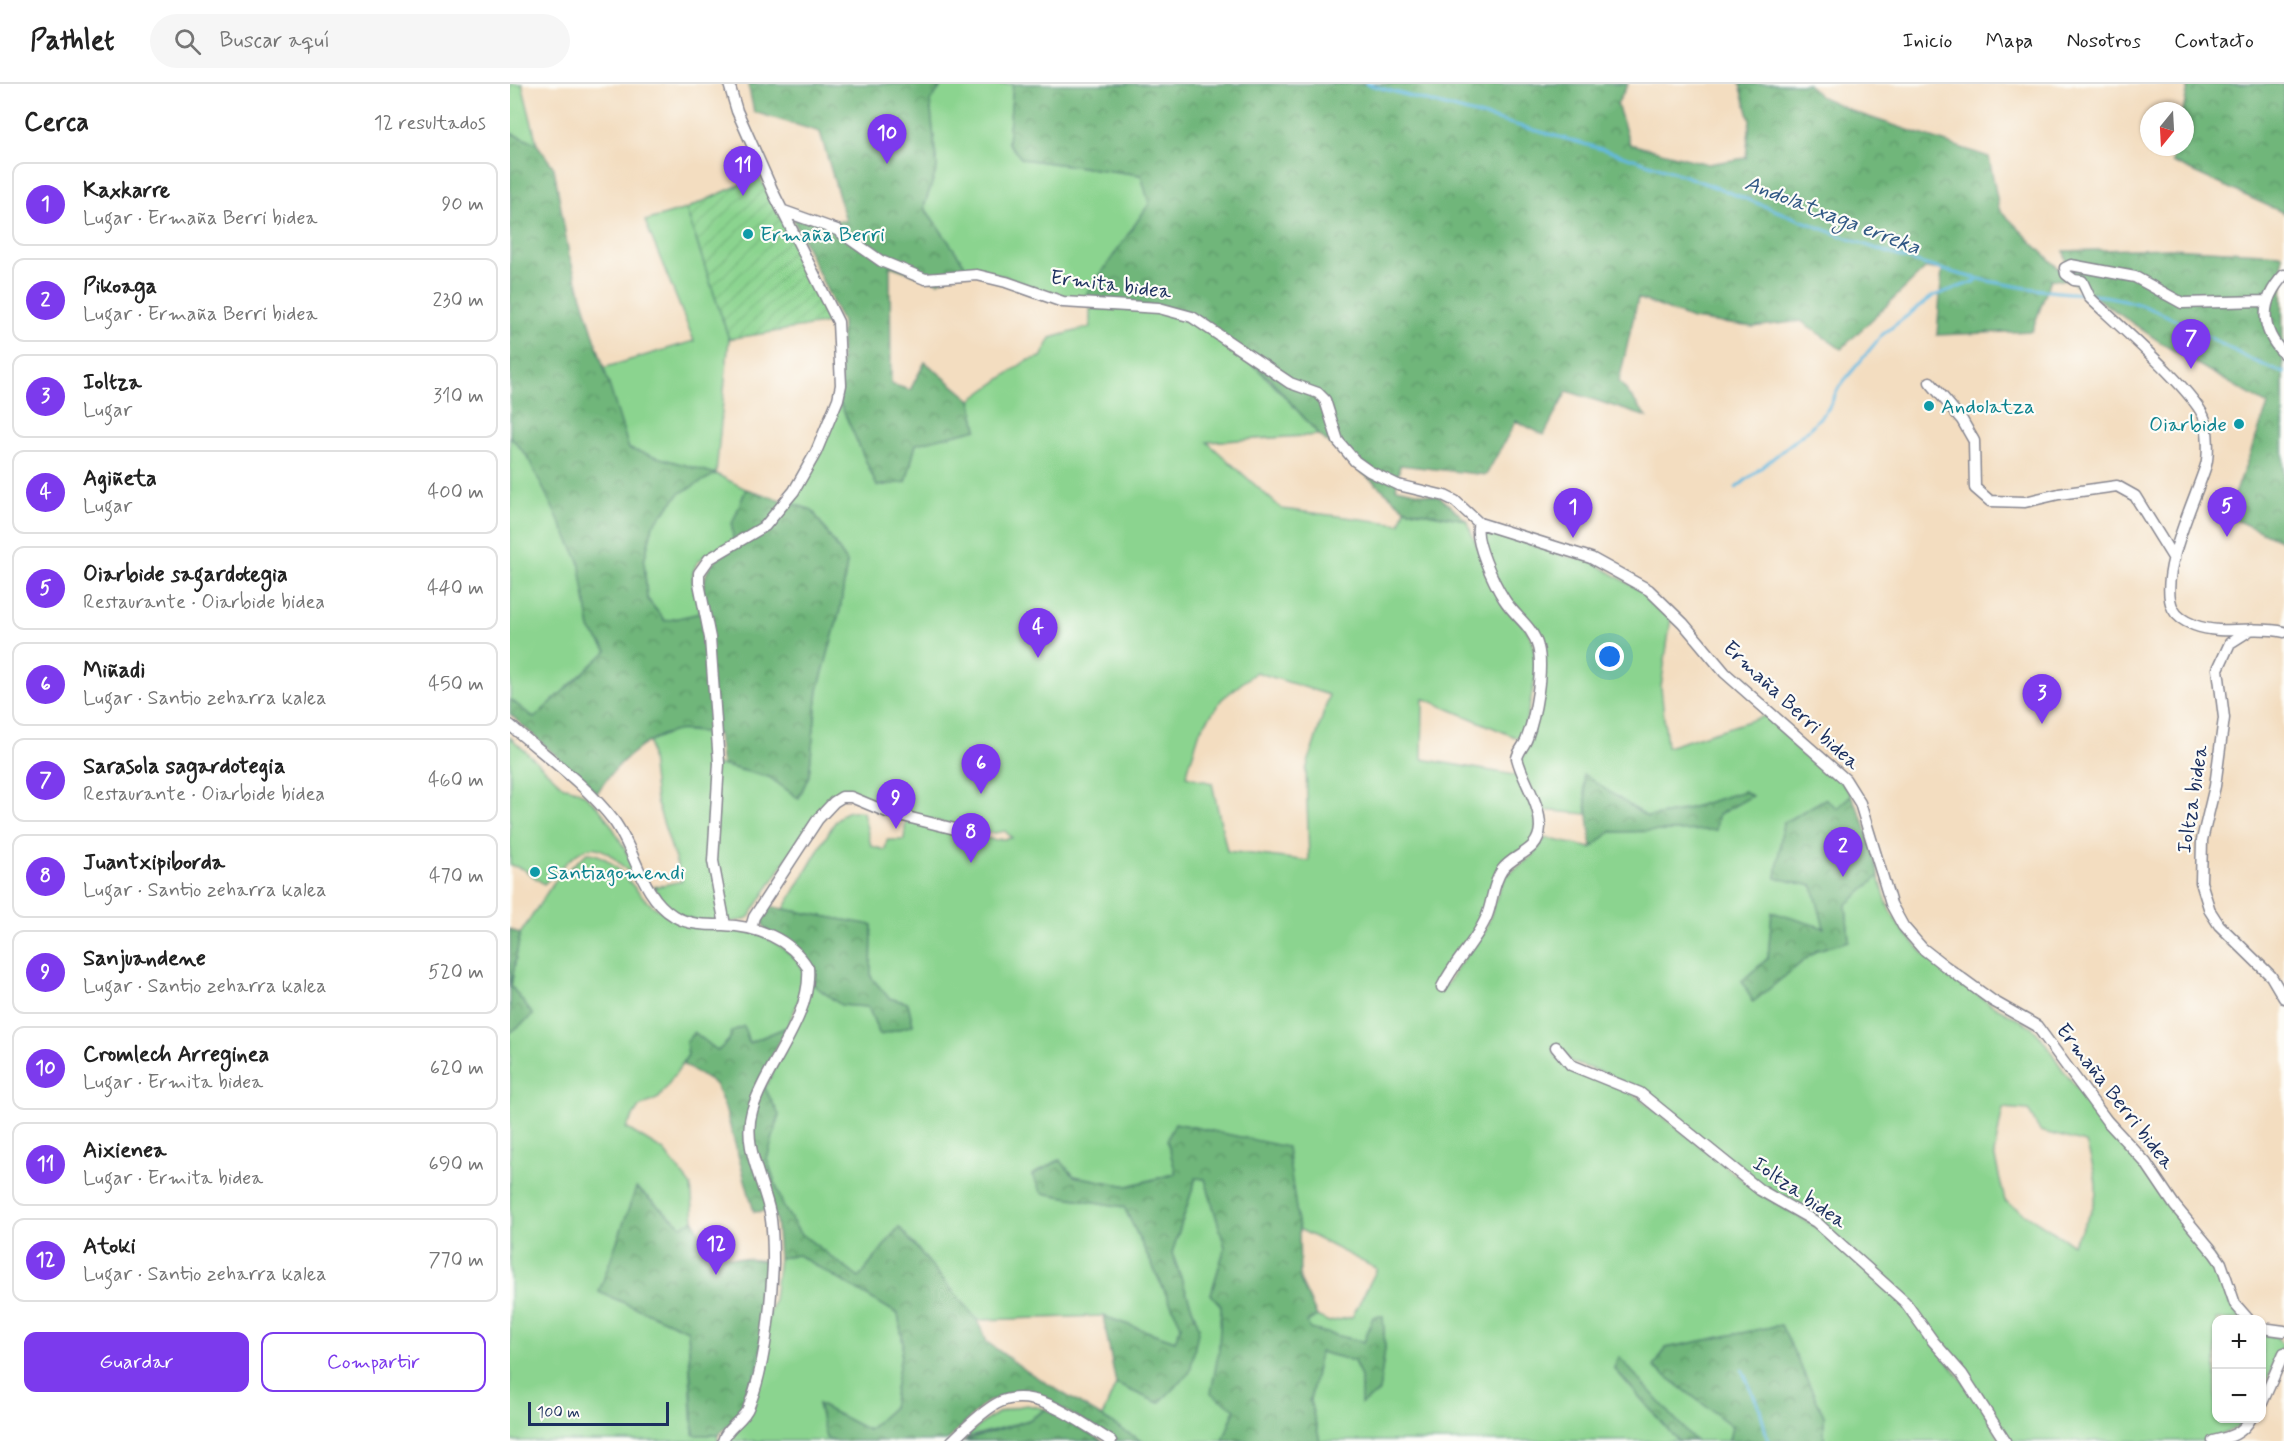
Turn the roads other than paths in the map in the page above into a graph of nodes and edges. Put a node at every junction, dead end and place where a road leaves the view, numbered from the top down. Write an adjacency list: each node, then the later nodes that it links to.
1 (729, 84): 2 (street)
2 (787, 216): 7 (street, Ermita bidea); 13 (street)
3 (2284, 275): 4 (street)
4 (2265, 301): 5 (street); 8 (street)
5 (2284, 354)
6 (1930, 382): 8 (street)
7 (1479, 523): 15 (street); 18 (street, Ermaña Berri bidea)
8 (2174, 559): 9 (street)
9 (2252, 629): 10 (street); 16 (street, Ioltza bidea)
10 (2284, 632)
11 (510, 725): 13 (street)
12 (967, 832): 14 (street)
13 (725, 925): 14 (street)
14 (751, 927): 24 (street)
15 (1442, 987)
16 (2284, 998)
17 (1556, 1047): 27 (street, Ioltza bidea)
18 (2245, 1315)
19 (2266, 1329): 20 (street)
20 (2284, 1331)
21 (2284, 1353): 22 (street)
22 (2266, 1394)
23 (2249, 1423): 28 (street)
24 (723, 1441)
25 (952, 1441): 26 (street)
26 (1111, 1441)
27 (2005, 1441)
28 (2213, 1441)

